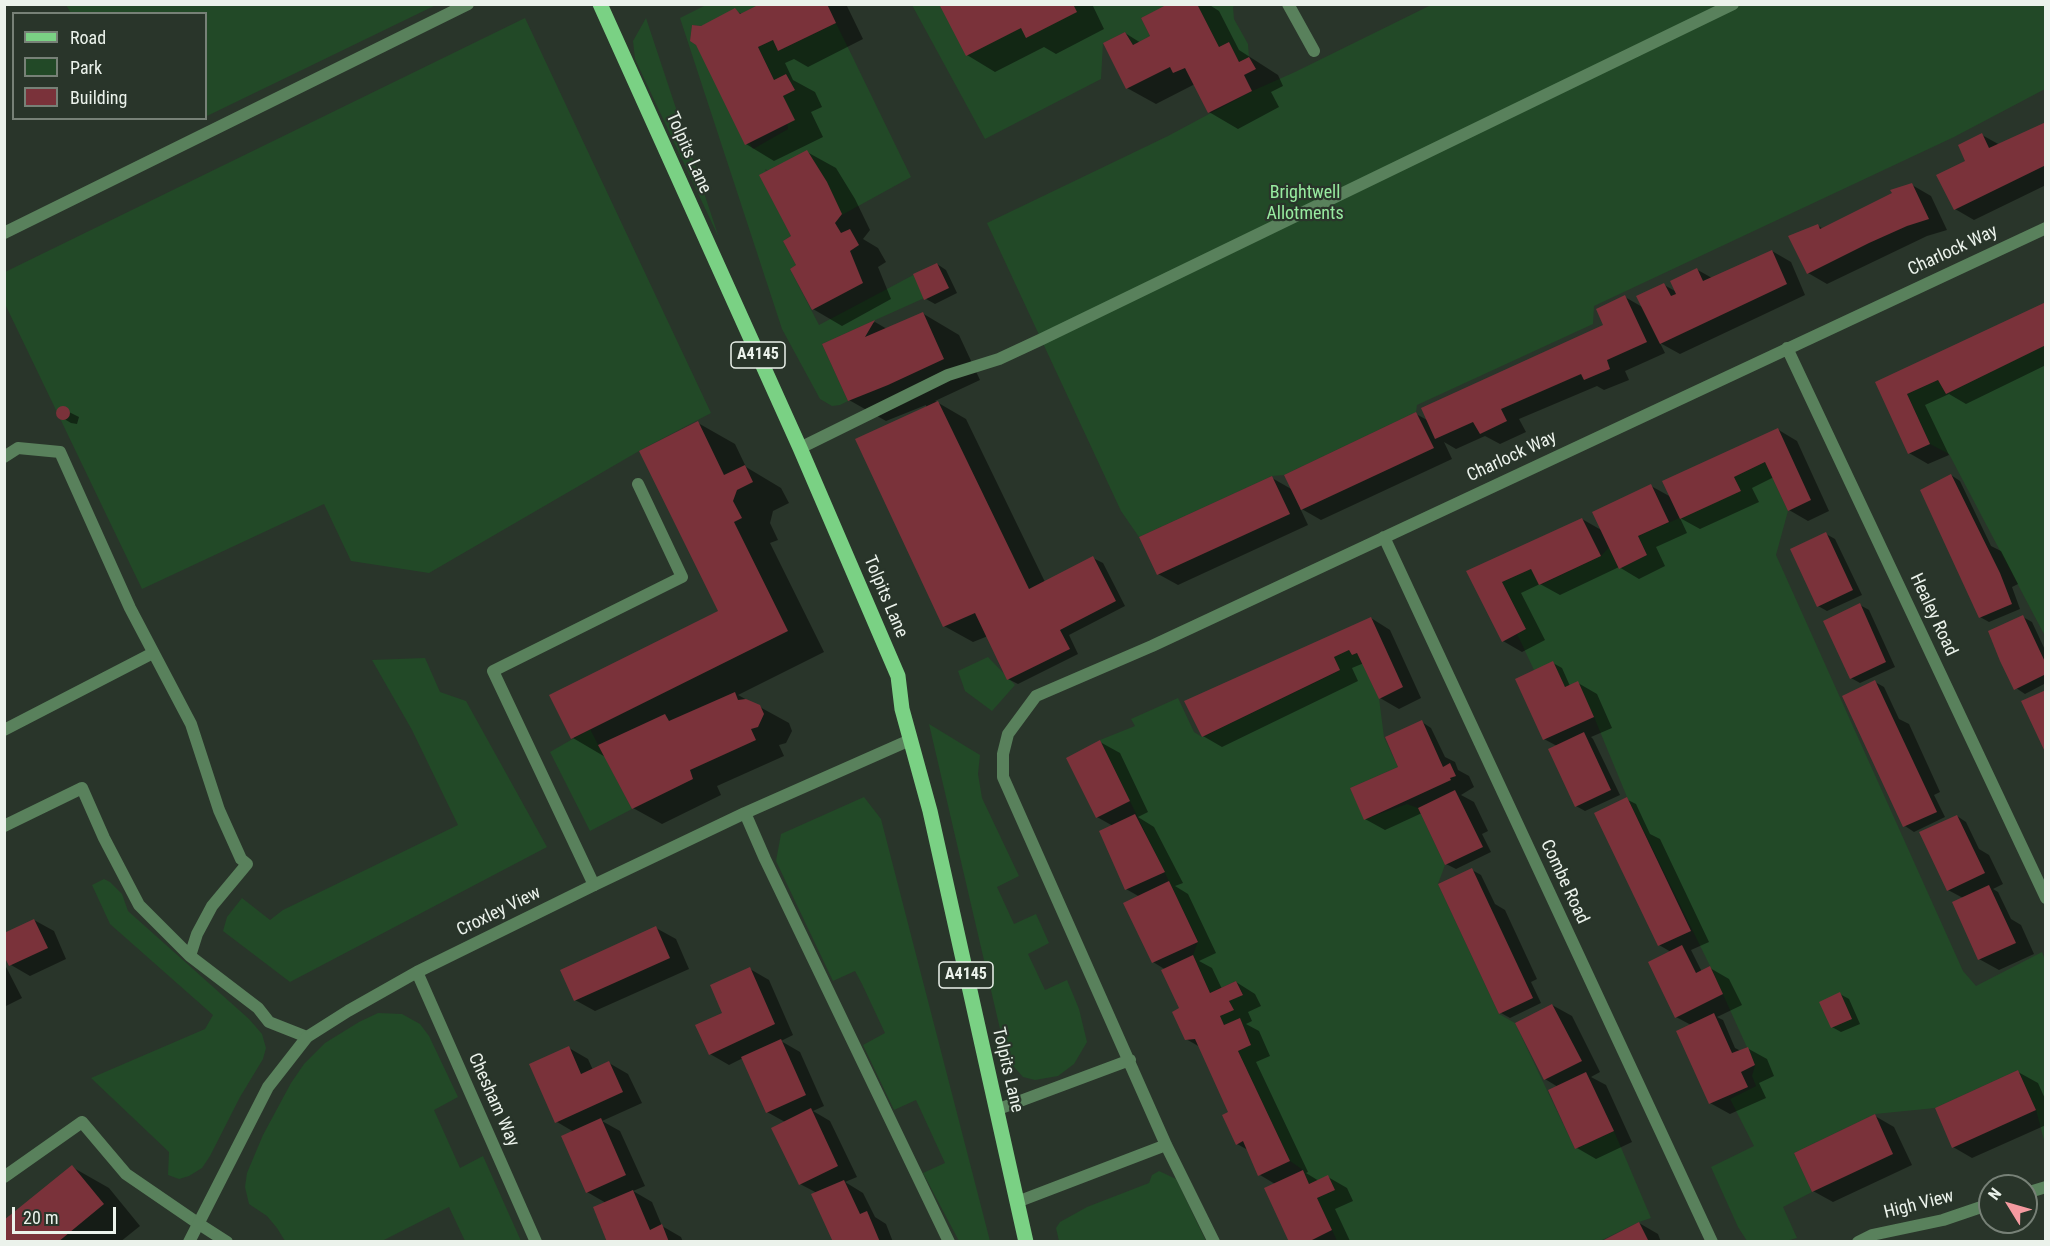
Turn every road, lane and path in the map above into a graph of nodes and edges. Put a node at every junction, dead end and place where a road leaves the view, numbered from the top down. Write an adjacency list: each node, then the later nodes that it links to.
1 (468, 4): 7 (street)
2 (1288, 4): 5 (street)
3 (1734, 4): 9 (street)
4 (603, 5): 9 (main road, Tolpits Lane / A4145)
5 (1314, 51)
6 (2046, 228): 8 (street, Charlock Way)
7 (4, 233)
8 (1787, 348): 12 (street, Charlock Way); 19 (street, Healey Road)
9 (800, 448): 15 (main road, Tolpits Lane / A4145)
10 (4, 457): 13 (street)
11 (638, 484): 18 (street)
12 (1384, 537): 23 (street, Charlock Way); 36 (street, Combe Road)
13 (153, 653): 14 (street); 20 (street)
14 (4, 730)
15 (910, 740): 16 (street, Croxley View); 24 (main road, Tolpits Lane / A4145)
16 (745, 813): 18 (street, Croxley View); 33 (street)
17 (4, 826): 20 (street)
18 (594, 885): 21 (street, Croxley View)
19 (2046, 898)
20 (190, 956): 22 (street)
21 (417, 972): 22 (street, Croxley View); 32 (street, Chesham Way)
22 (307, 1037): 29 (street, Croxley View)
23 (1130, 1060): 24 (street); 25 (street)
24 (996, 1110): 27 (main road, Tolpits Lane / A4145)
25 (1166, 1145): 27 (street); 35 (street)
26 (4, 1177): 29 (street)
27 (1017, 1202): 34 (main road, Tolpits Lane / A4145)
28 (1978, 1208): 37 (street, High View)
29 (199, 1224): 30 (street, Croxley View); 31 (street)
30 (189, 1242)
31 (227, 1242)
32 (536, 1242)
33 (949, 1242)
34 (1026, 1242)
35 (1214, 1242)
36 (1712, 1242)
37 (1858, 1242)

